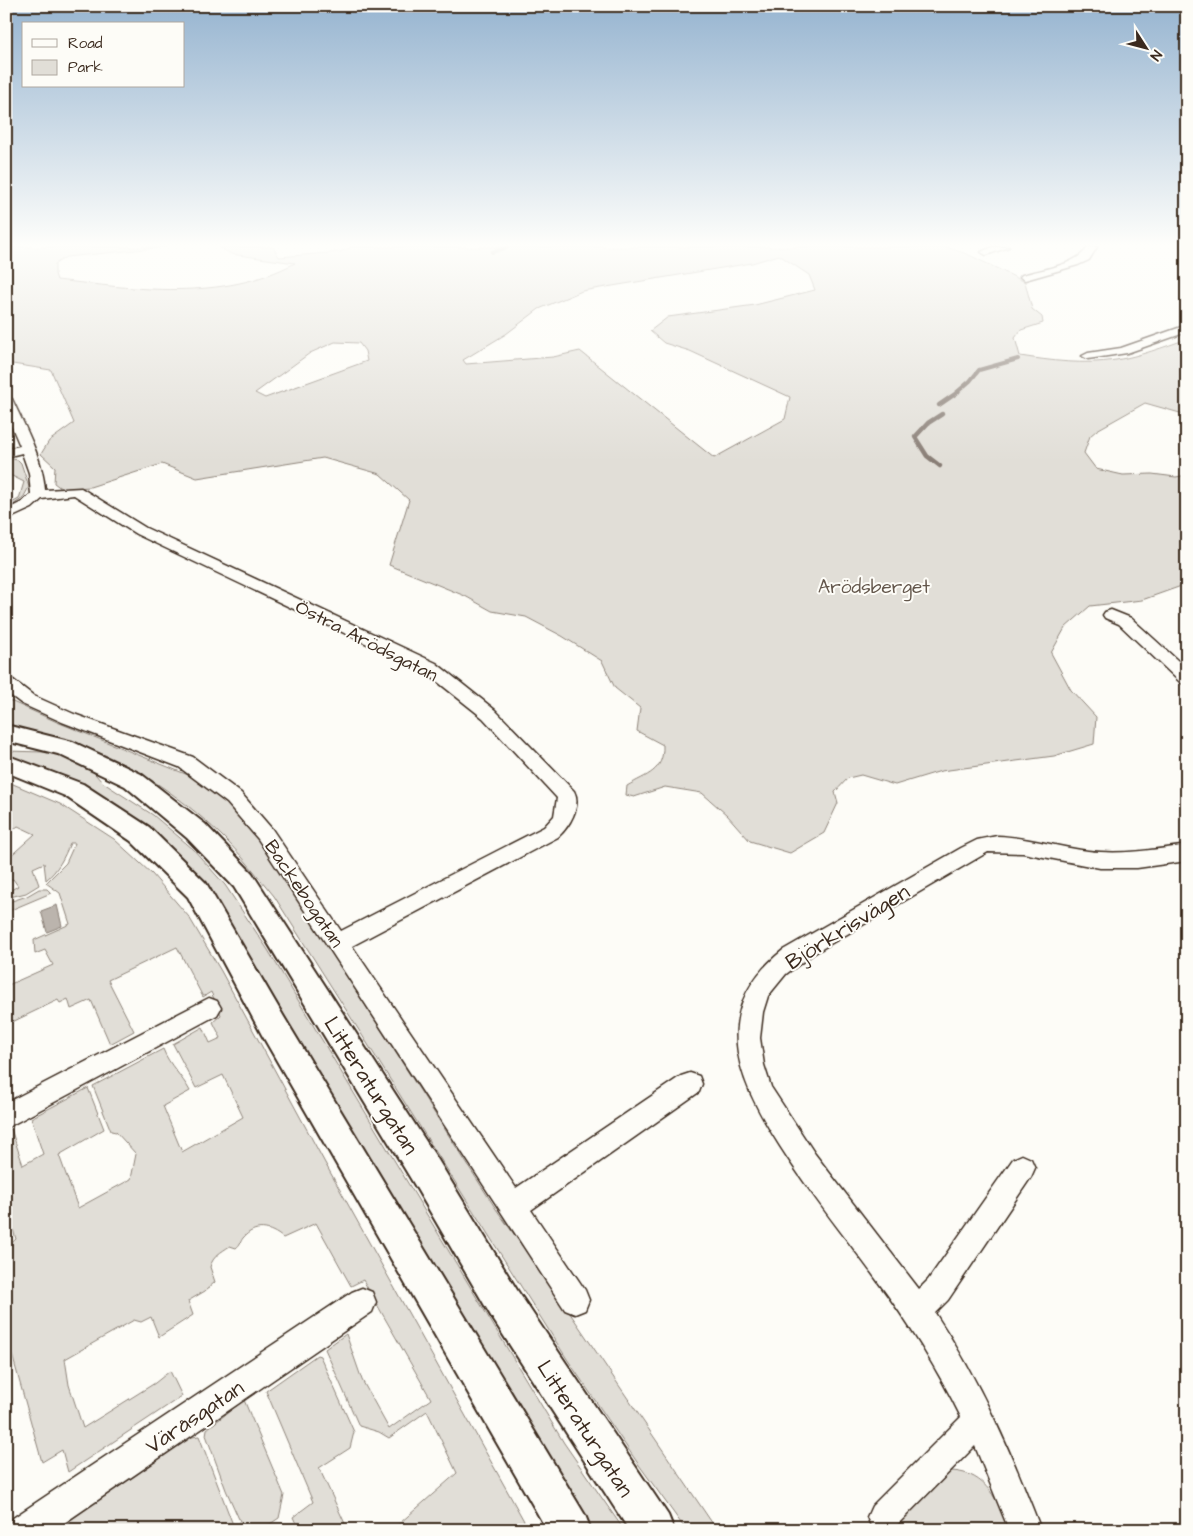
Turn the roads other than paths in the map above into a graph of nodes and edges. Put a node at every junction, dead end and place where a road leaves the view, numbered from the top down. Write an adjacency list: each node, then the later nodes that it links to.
1 (1187, 328): 2 (street)
2 (1088, 356)
3 (6, 399): 4 (street)
4 (27, 448): 5 (street); 6 (street)
5 (6, 453)
6 (38, 495): 7 (street); 14 (street, Östra Arödsgatan)
7 (6, 516)
8 (1111, 615): 9 (street)
9 (1187, 679)
10 (6, 683): 14 (street, Backebogatan)
11 (6, 733): 27 (street, Litteraturgatan)
12 (6, 763): 26 (street)
13 (1187, 853): 22 (street, Björkrisvägen)
14 (339, 942): 19 (street, Backebogatan)
15 (209, 1008): 17 (street)
16 (690, 1084): 19 (street)
17 (6, 1116)
18 (1022, 1168): 22 (street)
19 (512, 1207): 20 (street, Backebogatan)
20 (575, 1300)
21 (362, 1302): 25 (street, Väråsgatan)
22 (917, 1311): 23 (street, Björkrisvägen)
23 (980, 1420): 24 (street); 28 (street, Björkrisvägen)
24 (883, 1517)
25 (25, 1530)
26 (570, 1530)
27 (653, 1530)
28 (1025, 1530)

